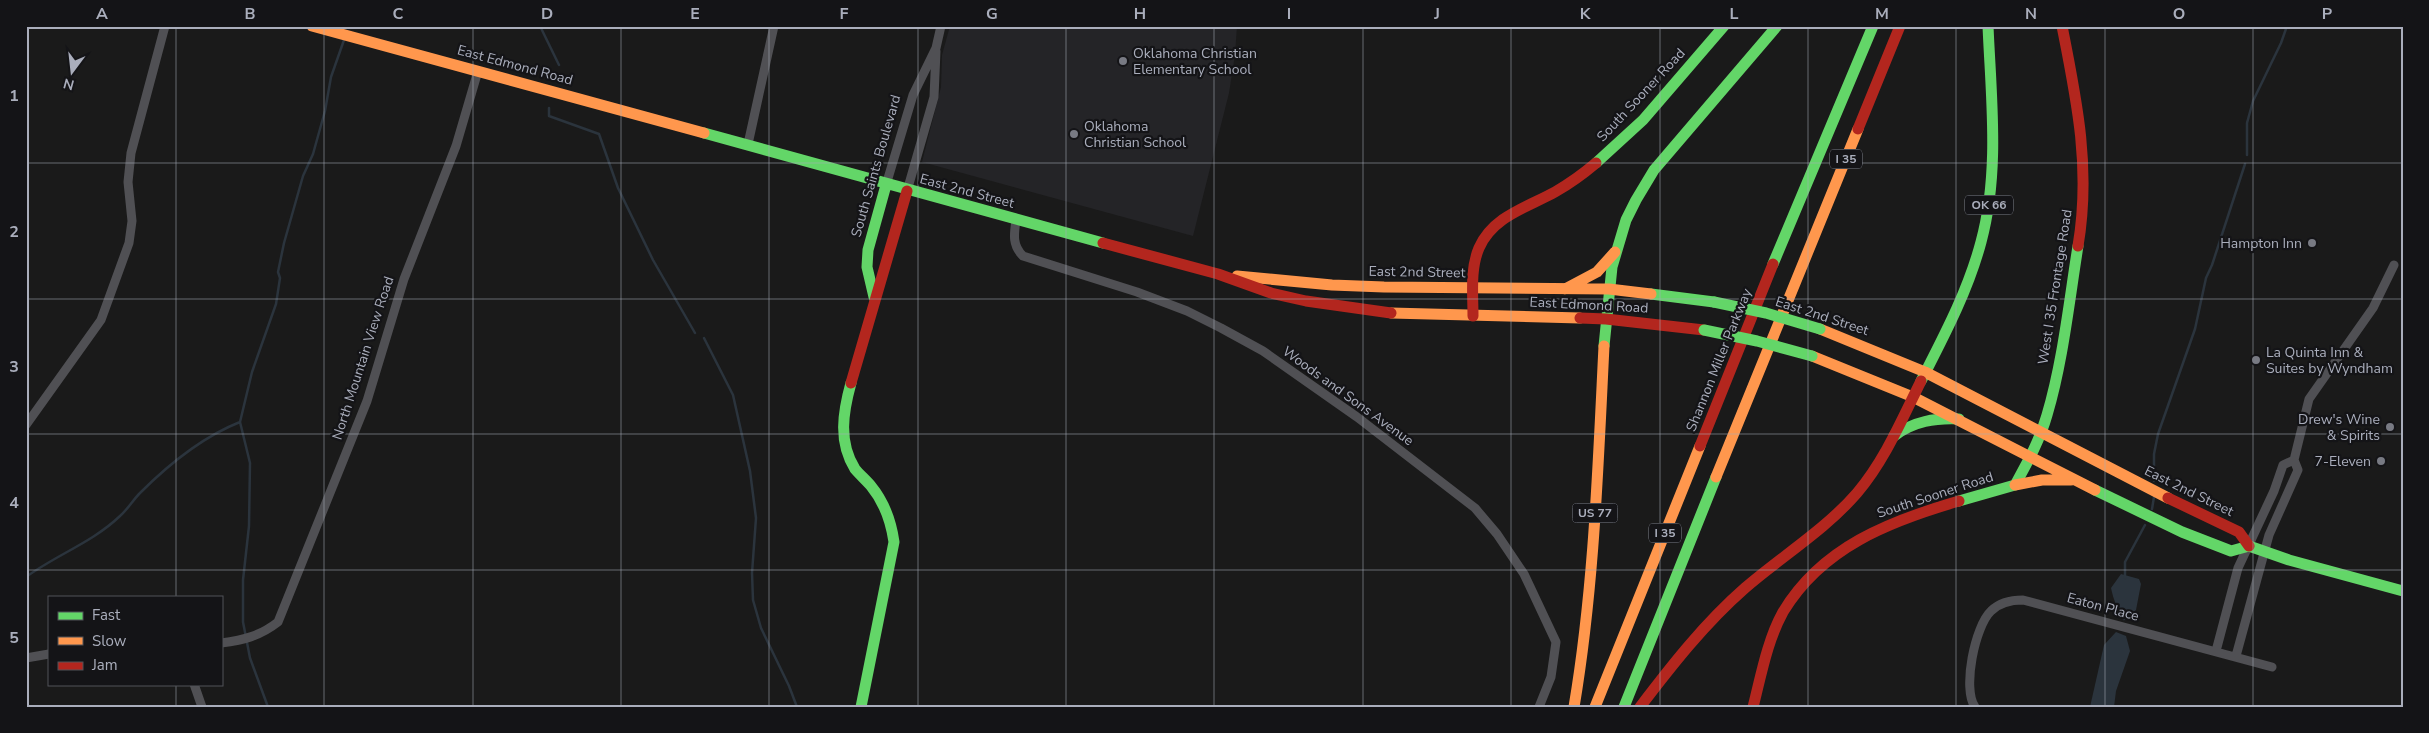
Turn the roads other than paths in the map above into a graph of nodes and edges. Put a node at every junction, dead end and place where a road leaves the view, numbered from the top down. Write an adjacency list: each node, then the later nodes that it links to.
1 (165, 26): 31 (street)
2 (312, 26): 12 (main road, East Edmond Road)
3 (774, 26): 14 (street)
4 (941, 26): 11 (street, South Saints Boulevard)
5 (1724, 26): 21 (main road, South Sooner Road)
6 (1777, 26): 18 (main road)
7 (1873, 26): 53 (main road, Shannon Miller Parkway / I 35)
8 (1900, 26): 54 (main road, I 35)
9 (1988, 26): 28 (main road, OK 66)
10 (2062, 26): 32 (main road, West I 35 Frontage Road)
11 (936, 48): 15 (street, South Saints Boulevard); 16 (street, South Saints Boulevard)
12 (478, 71): 13 (main road, East Edmond Road); 41 (street, North Mountain View Road)
13 (711, 133): 14 (main road, East 2nd Street)
14 (748, 144): 15 (main road, East 2nd Street)
15 (886, 185): 16 (main road, East 2nd Street); 24 (main road, South Saints Boulevard)
16 (907, 191): 17 (main road, East 2nd Street); 24 (main road, South Saints Boulevard)
17 (1016, 220): 20 (main road, East 2nd Street); 51 (street, Woods and Sons Avenue)
18 (1617, 250): 22 (main road); 23 (main road)
19 (2394, 265): 35 (street)
20 (1218, 274): 21 (main road, East 2nd Street); 25 (main road, East 2nd Street)
21 (1473, 288): 23 (main road, East 2nd Street); 25 (main road, South Sooner Road)
22 (1609, 289): 23 (main road, East 2nd Street); 26 (main road, US 77); 28 (main road, East 2nd Street, bridge)
23 (1565, 290)
24 (874, 297): 50 (main road, South Saints Boulevard)
25 (1473, 316): 26 (main road, East Edmond Road)
26 (1606, 319): 27 (main road, East Edmond Road); 52 (main road, US 77)
27 (1704, 330): 29 (main road, East 2nd Street, bridge)
28 (1926, 372): 29 (main road, OK 66); 32 (main road, East 2nd Street)
29 (1913, 396): 30 (main road, East 2nd Street); 33 (main road)
30 (1959, 419): 33 (main road); 34 (main road, East 2nd Street)
31 (26, 425)
32 (2041, 432): 34 (main road, West I 35 Frontage Road); 38 (main road, East 2nd Street)
33 (1892, 438): 55 (main road)
34 (2030, 457): 36 (main road, East 2nd Street); 37 (main road, South Sooner Road)
35 (2294, 460): 38 (street); 39 (street)
36 (2075, 480): 37 (main road); 38 (main road, East 2nd Street)
37 (2015, 485): 48 (main road, South Sooner Road)
38 (2249, 546): 39 (main road, East 2nd Street); 42 (street)
39 (2264, 552): 40 (main road, East 2nd Street); 44 (street)
40 (2403, 591)
41 (222, 644)
42 (2216, 650): 44 (street, Eaton Place); 56 (street, Eaton Place)
43 (48, 654): 45 (street)
44 (2236, 656): 46 (street, Eaton Place)
45 (26, 658)
46 (2272, 667)
47 (195, 686): 49 (street)
48 (1753, 706)
49 (202, 707)
50 (861, 707)
51 (1539, 707)
52 (1574, 707)
53 (1595, 707)
54 (1624, 707)
55 (1640, 707)
56 (1975, 707)

